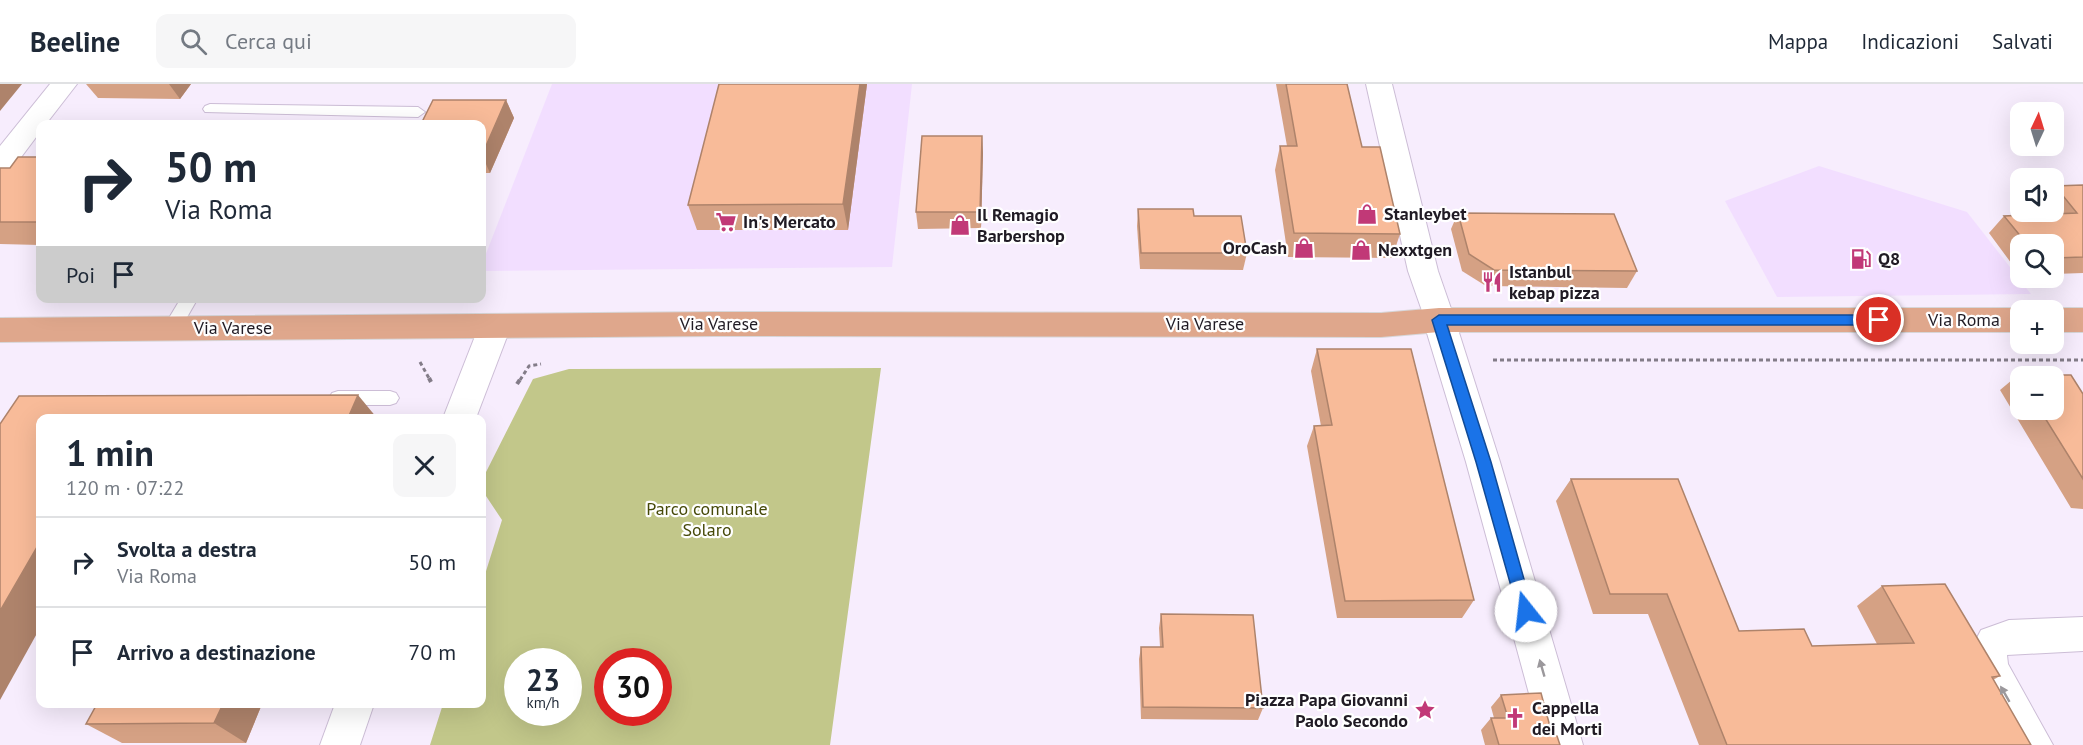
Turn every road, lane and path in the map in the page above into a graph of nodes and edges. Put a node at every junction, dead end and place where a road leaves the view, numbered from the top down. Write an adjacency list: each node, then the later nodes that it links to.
1 (64, 84): 7 (street)
2 (1379, 84): 9 (street)
3 (210, 109): 4 (lane)
4 (307, 111): 5 (lane); 6 (lane)
5 (418, 112)
6 (301, 120)
7 (0, 165)
8 (187, 303): 14 (lane)
9 (1439, 320): 10 (main road, Via Roma); 13 (main road, Via Varese); 22 (street, one-way to 9)
10 (2010, 320)
11 (2064, 320): 12 (main road)
12 (2083, 320)
13 (495, 326): 14 (main road, Via Varese); 18 (street)
14 (172, 328): 15 (main road, Via Varese)
15 (0, 330)
16 (318, 398): 17 (lane)
17 (390, 398)
18 (461, 414)
19 (2083, 634): 23 (street, one-way to 19)
20 (354, 708): 21 (street)
21 (340, 745)
22 (1563, 745)
23 (2033, 745)

